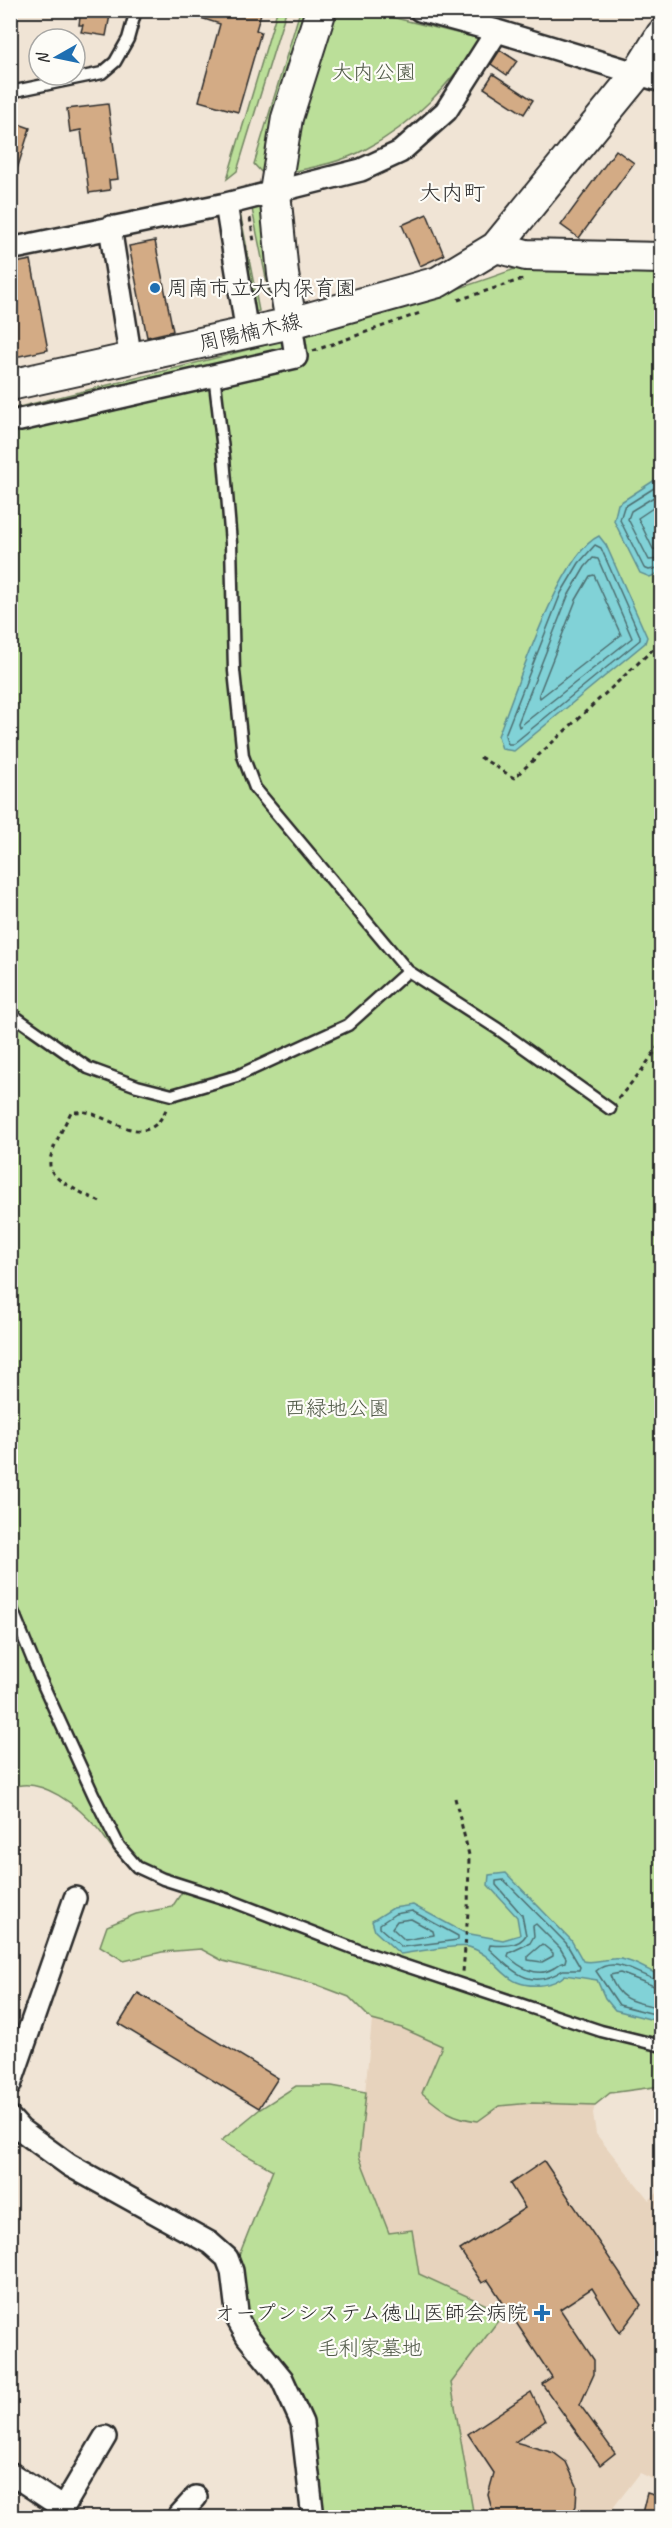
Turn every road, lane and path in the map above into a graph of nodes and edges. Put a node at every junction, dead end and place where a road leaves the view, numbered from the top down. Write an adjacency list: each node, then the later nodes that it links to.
1 (136, 10): 7 (lane)
2 (321, 10): 8 (street)
3 (420, 10): 4 (street)
4 (497, 31): 6 (street); 8 (street)
5 (662, 34): 6 (street, 周陽楠木線)
6 (649, 78): 11 (street, 周陽楠木線)
7 (10, 92)
8 (275, 192): 9 (street); 17 (street)
9 (226, 204): 10 (street); 18 (street)
10 (110, 227): 12 (street); 20 (street)
11 (496, 247): 13 (street); 17 (street, 周陽楠木線)
12 (10, 249)
13 (662, 258)
14 (529, 278): 15 (path)
15 (453, 302)
16 (431, 310): 19 (path)
17 (291, 323): 18 (street, 周陽楠木線); 19 (street)
18 (247, 333): 20 (street, 周陽楠木線)
19 (295, 357): 21 (street)
20 (131, 360): 22 (street, 周陽楠木線)
21 (214, 375): 23 (street); 26 (lane)
22 (10, 385)
23 (20, 420)
24 (662, 641): 25 (path)
25 (480, 757)
26 (408, 971): 29 (lane); 30 (lane)
27 (10, 1013): 29 (lane)
28 (662, 1041): 30 (path)
29 (172, 1095): 31 (path)
30 (610, 1108)
31 (100, 1202)
32 (10, 1604): 35 (lane)
33 (454, 1798): 35 (path)
34 (75, 1898): 37 (street)
35 (462, 1985): 36 (lane)
36 (662, 2046)
37 (10, 2085)
38 (10, 2118): 43 (street)
39 (105, 2437): 40 (street)
40 (10, 2473)
41 (196, 2497): 42 (street)
42 (177, 2517)
43 (313, 2517)

